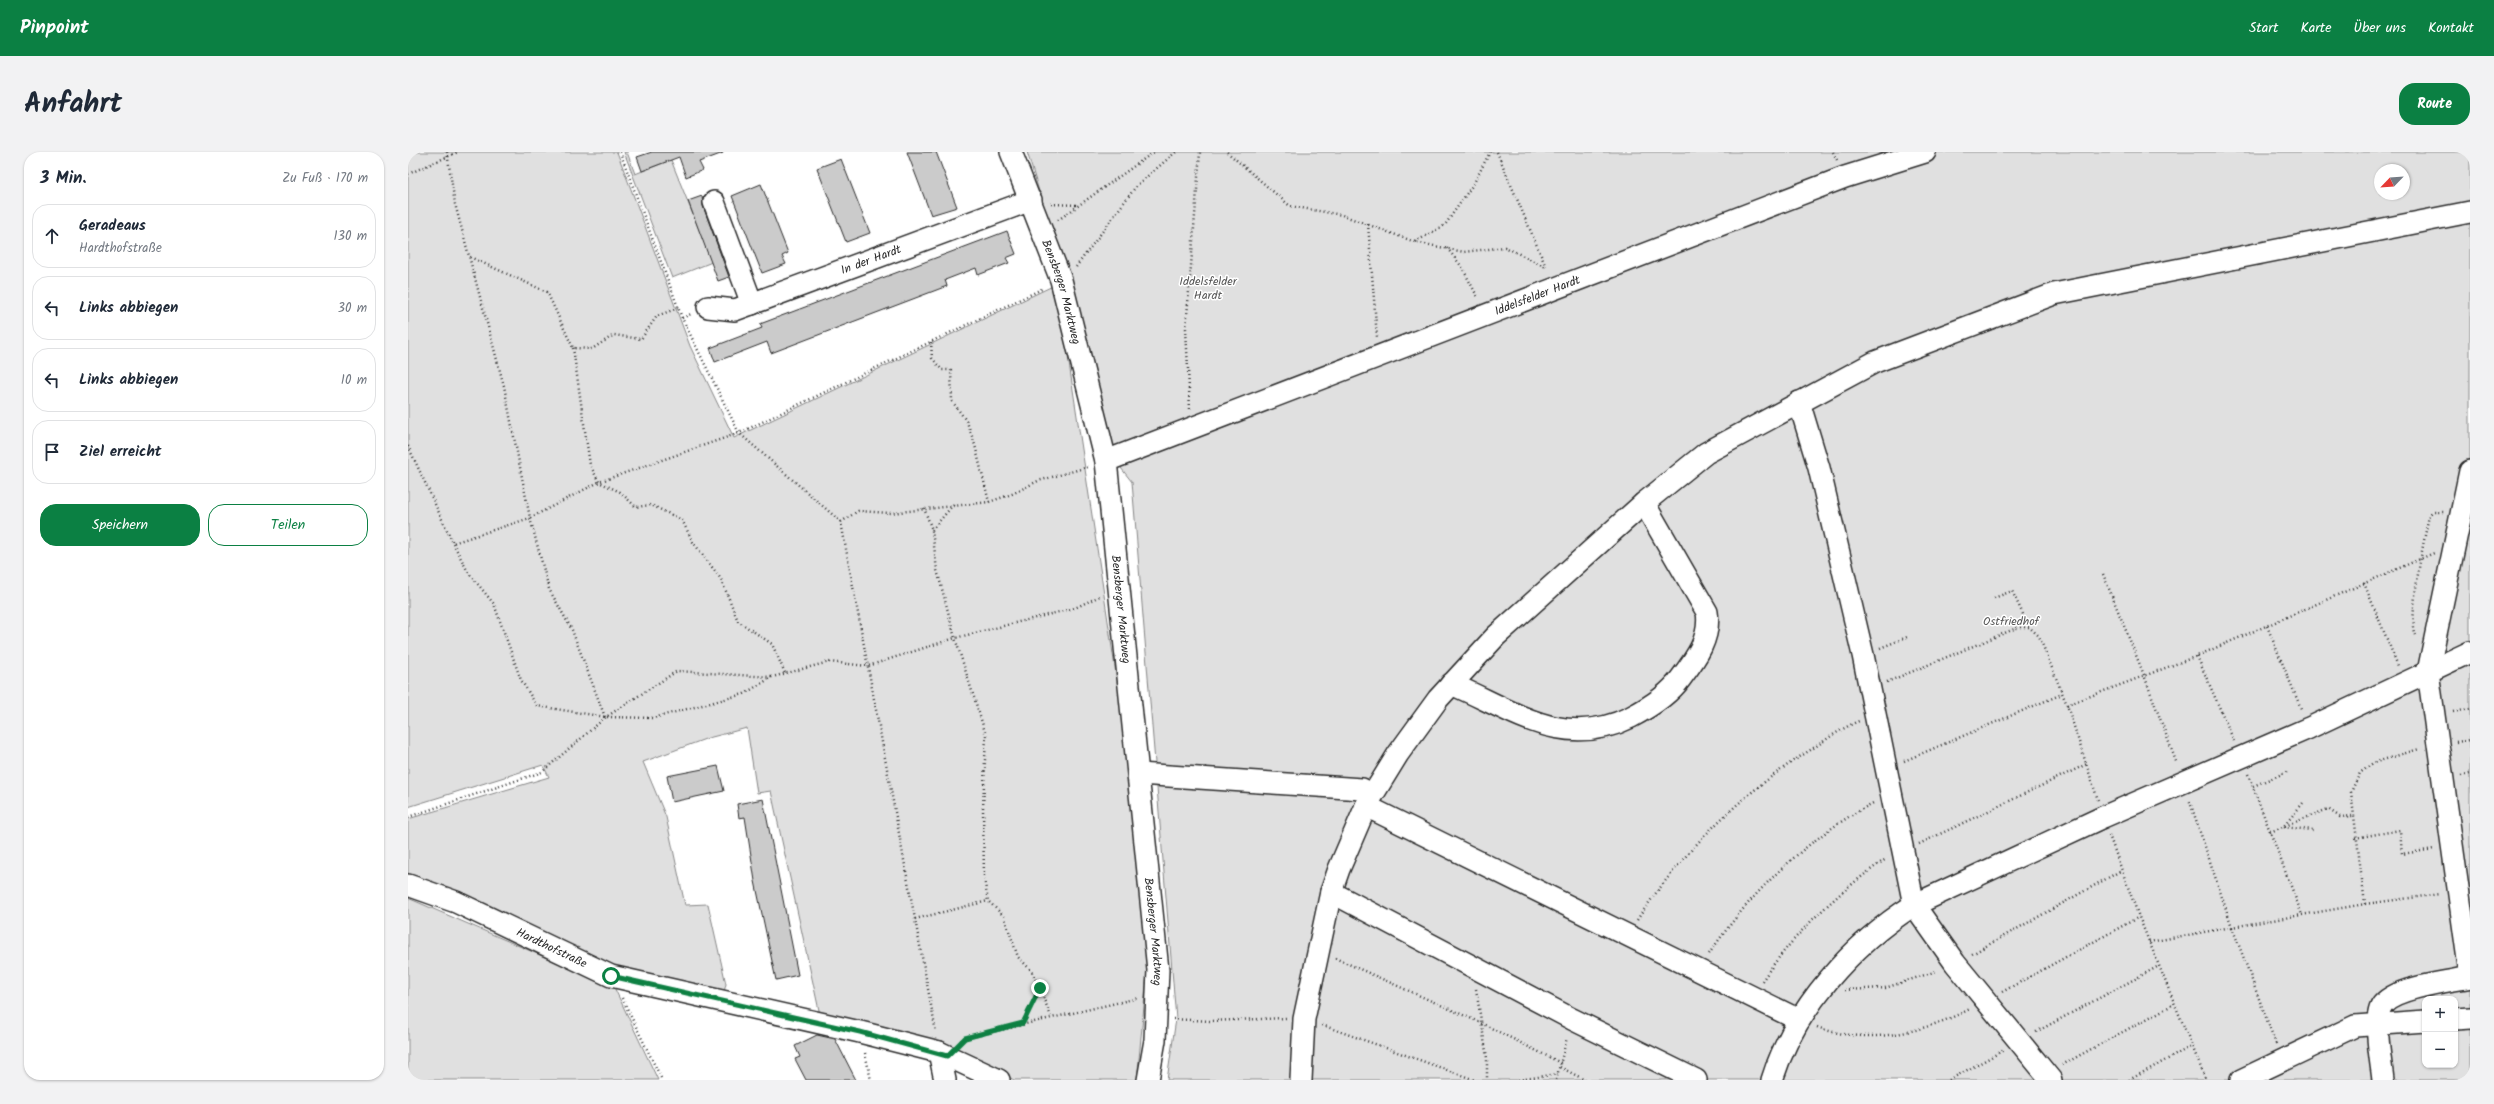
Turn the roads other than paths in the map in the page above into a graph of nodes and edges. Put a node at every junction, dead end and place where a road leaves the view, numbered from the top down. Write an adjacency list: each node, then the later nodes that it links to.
1 (1011, 152): 4 (street, Bensberger Marktweg)
2 (1925, 152): 9 (street, Iddelsfelder Hardt)
3 (714, 202): 6 (street)
4 (1032, 202): 6 (street, In der Hardt); 9 (street, Bensberger Marktweg)
5 (2470, 212): 8 (street)
6 (752, 304): 7 (street, In der Hardt)
7 (708, 307)
8 (1799, 402): 11 (street); 19 (street)
9 (1106, 462): 15 (street, Bensberger Marktweg)
10 (2470, 471): 13 (street)
11 (1644, 503): 14 (street); 14 (street)
12 (2470, 652): 13 (street)
13 (2429, 667): 19 (street); 20 (street)
14 (1451, 684): 16 (street)
15 (1139, 774): 16 (street); 30 (street, Bensberger Marktweg)
16 (1370, 800): 18 (street); 23 (street)
17 (408, 884): 26 (street, Hardthofstraße)
18 (1331, 892): 31 (street); 32 (street)
19 (1914, 905): 23 (street); 27 (street)
20 (2470, 976): 25 (street)
21 (2470, 1018): 22 (street)
22 (2458, 1019)
23 (1799, 1020): 33 (street)
24 (2422, 1021): 25 (street)
25 (2378, 1024): 34 (street); 35 (street)
26 (943, 1054): 28 (street); 29 (street, Hardthofstraße)
27 (2048, 1077)
28 (945, 1080)
29 (999, 1080)
30 (1148, 1080)
31 (1300, 1080)
32 (1696, 1080)
33 (1772, 1080)
34 (2241, 1080)
35 (2383, 1080)

